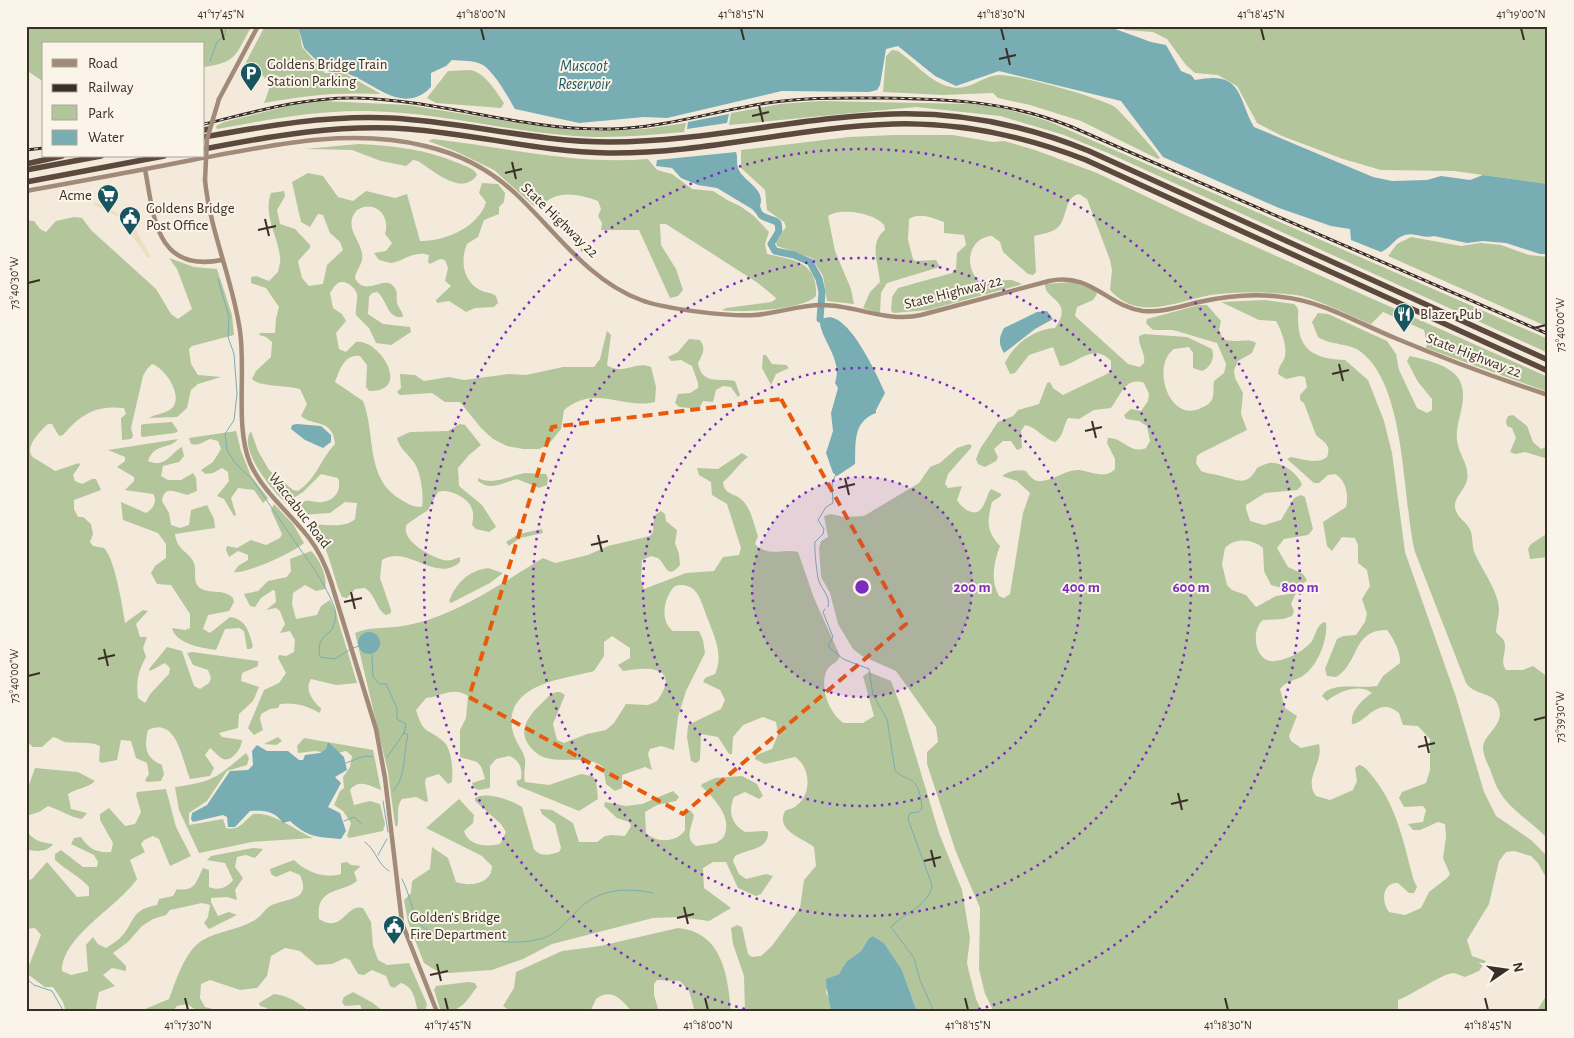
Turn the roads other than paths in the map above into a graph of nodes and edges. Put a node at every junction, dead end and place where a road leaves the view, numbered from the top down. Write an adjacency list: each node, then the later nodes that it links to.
1 (258, 26): 2 (main road, Waccabuc Road, bridge)
2 (206, 129): 13 (main road, Waccabuc Road, bridge)
3 (205, 137): 14 (highway)
4 (205, 149): 15 (highway)
5 (53, 158): 8 (highway)
6 (90, 158): 10 (highway)
7 (153, 158): 11 (highway)
8 (26, 164)
9 (145, 169): 12 (main road, State Highway 22); 13 (main road); 16 (main road, State Highway 22)
10 (26, 170)
11 (26, 182)
12 (26, 191)
13 (222, 260): 17 (main road, Waccabuc Road)
14 (1548, 360)
15 (1548, 371)
16 (1548, 395)
17 (437, 1012)

